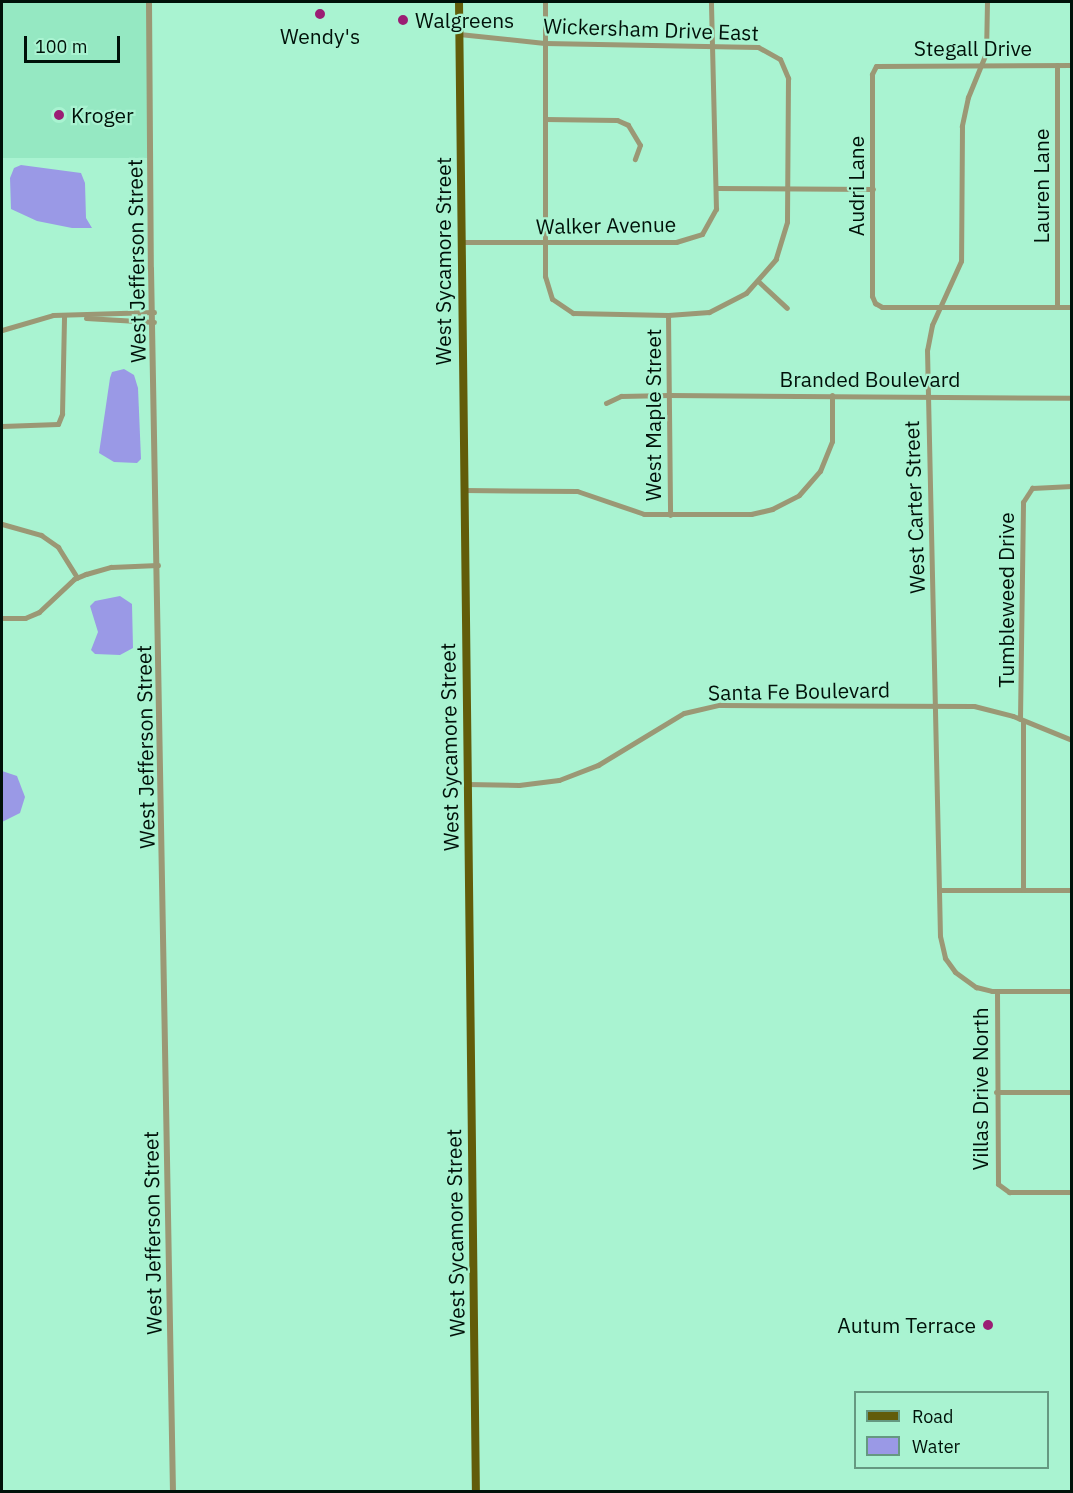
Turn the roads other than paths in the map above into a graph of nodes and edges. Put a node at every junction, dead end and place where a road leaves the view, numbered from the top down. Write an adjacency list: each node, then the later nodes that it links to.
1 (149, 2): 25 (street, West Jefferson Street)
2 (459, 2): 6 (main road, West Sycamore Street)
3 (545, 2): 7 (street, Wickersham Drive East)
4 (711, 2): 8 (street, Walker Avenue)
5 (987, 2): 9 (street, West Carter Street)
6 (459, 34): 7 (street, Wickersham Drive East); 18 (main road, West Sycamore Street)
7 (545, 43): 8 (street, Wickersham Drive East); 13 (street, Wickersham Drive East)
8 (715, 46): 15 (street, Walker Avenue); 16 (street, Wickersham Drive East)
9 (981, 65): 10 (street, Stegall Drive); 12 (street, Stegall Drive); 21 (street, West Carter Street)
10 (1058, 65): 11 (street, Stegall Drive); 22 (street, Lauren Lane)
11 (1071, 65)
12 (876, 66): 17 (street, Audri Lane)
13 (545, 119): 14 (street); 19 (street, Wickersham Drive East)
14 (635, 159)
15 (716, 188): 16 (street); 19 (street, Walker Avenue)
16 (789, 188): 17 (street); 20 (street, Wickersham Drive East)
17 (873, 189): 21 (street, Audri Lane)
18 (461, 242): 19 (street, Walker Avenue); 38 (main road, West Sycamore Street)
19 (546, 242): 27 (street, Wickersham Drive East)
20 (759, 282): 24 (street); 27 (street, Wickersham Drive East)
21 (941, 306): 22 (street); 33 (street, West Carter Street)
22 (1057, 307): 23 (street)
23 (1071, 307)
24 (786, 308)
25 (154, 312): 28 (street); 29 (street, West Jefferson Street)
26 (64, 315): 28 (street); 30 (street); 36 (street)
27 (668, 315): 31 (street, West Maple Street)
28 (84, 317): 29 (street)
29 (154, 322): 41 (street, West Jefferson Street)
30 (2, 330)
31 (669, 395): 32 (street, Branded Boulevard); 35 (street, Branded Boulevard); 39 (street, West Maple Street)
32 (832, 395): 33 (street, Branded Boulevard); 39 (street)
33 (927, 395): 34 (street, Branded Boulevard); 44 (street, West Carter Street)
34 (1071, 398)
35 (606, 403)
36 (2, 426)
37 (1071, 486): 45 (street, Tumbleweed Drive)
38 (464, 490): 39 (street); 47 (main road, West Sycamore Street)
39 (670, 515)
40 (2, 524): 42 (street)
41 (158, 565): 42 (street); 56 (street, West Jefferson Street)
42 (78, 578): 43 (street)
43 (2, 618)
44 (935, 705): 45 (street, Santa Fe Boulevard); 47 (street, Santa Fe Boulevard); 48 (street, West Carter Street)
45 (1022, 720): 46 (street, Santa Fe Boulevard); 49 (street, Tumbleweed Drive)
46 (1071, 740)
47 (467, 784): 57 (main road, West Sycamore Street)
48 (939, 890): 49 (street); 51 (street, West Carter Street)
49 (1023, 890): 50 (street)
50 (1071, 890)
51 (996, 991): 52 (street); 53 (street, Villas Drive North)
52 (1071, 991)
53 (996, 1092): 54 (street); 55 (street, Villas Drive North)
54 (1071, 1092)
55 (1071, 1192)
56 (173, 1491)
57 (476, 1491)

